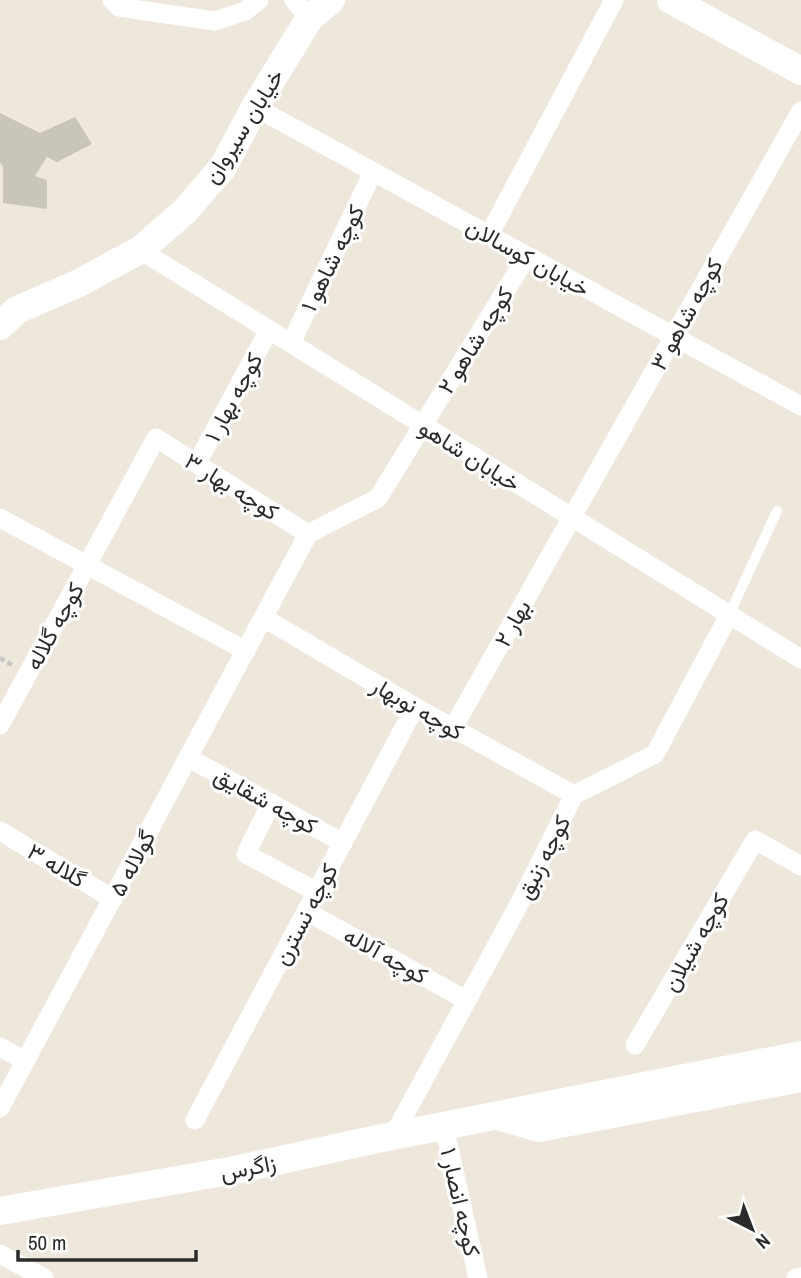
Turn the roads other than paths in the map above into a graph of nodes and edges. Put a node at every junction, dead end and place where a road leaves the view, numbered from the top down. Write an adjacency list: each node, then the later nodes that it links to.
1 (112, 0): 2 (street)
2 (259, 0)
3 (331, 0): 6 (street, خیابان سیروان)
4 (614, 0): 11 (street)
5 (671, 0): 7 (street)
6 (302, 10): 8 (street, خیابان سیروان)
7 (801, 71)
8 (255, 107): 10 (street, خیابان کوسالان); 12 (street, خیابان سیروان)
9 (801, 111): 16 (street, کوچه شاهو ۳)
10 (373, 172): 11 (street, خیابان کوسالان); 17 (street, کوچه شاهو ۱)
11 (489, 235): 13 (street, خیابان کوسالان)
12 (140, 250): 14 (street, خیابان سیروان); 15 (street, خیابان شاهو)
13 (527, 256): 16 (street, خیابان کوسالان); 19 (street, کوچه شاهو ۲)
14 (0, 326)
15 (269, 330): 17 (street, خیابان شاهو); 20 (street, کوچه بهار ۱)
16 (674, 337): 18 (street, خیابان کوسالان); 22 (street, کوچه شاهو ۳)
17 (290, 343): 19 (street, خیابان شاهو)
18 (801, 406)
19 (422, 425): 22 (street, خیابان شاهو); 24 (street, کوچه شاهو ۲)
20 (197, 463): 24 (street, کوچه بهار ۳); 25 (street, کوچه بهار ۳)
21 (777, 511): 26 (lane)
22 (571, 517): 26 (street, خیابان شاهو); 32 (street, بهار ۲)
23 (0, 518): 25 (street)
24 (308, 534): 27 (street, گولاله ۵)
25 (87, 565): 28 (street); 31 (street, کوچه گلاله)
26 (729, 615): 29 (street, خیابان شاهو); 34 (street, کوچه زنبق)
27 (264, 618): 28 (street, گولاله ۵); 30 (street, کوچه نوبهار)
28 (246, 650): 33 (street, گولاله ۵)
29 (801, 659)
30 (415, 707): 32 (street, کوچه نوبهار); 37 (street, کوچه نسترن)
31 (0, 724)
32 (453, 728): 34 (street, کوچه نوبهار)
33 (189, 758): 35 (street, کوچه شقایق); 40 (street, گولاله ۵)
34 (575, 795): 42 (street, کوچه زنبق)
35 (271, 803): 37 (street, کوچه شقایق); 39 (street)
36 (0, 831): 40 (street, گلاله ۳)
37 (343, 843): 39 (street, کوچه نسترن)
38 (800, 863): 43 (street, کوچه شیلان)
39 (317, 892): 41 (street, کوچه نسترن)
40 (113, 898): 46 (street, گولاله ۵)
41 (306, 911): 42 (street, کوچه آلاله); 50 (street, کوچه نسترن)
42 (466, 999): 52 (street, کوچه زنبق)
43 (635, 1045)
44 (0, 1047): 46 (street)
45 (801, 1055): 49 (street, زاگرس)
46 (25, 1061): 48 (street, گولاله ۵)
47 (801, 1078): 49 (street, زاگرس)
48 (0, 1108)
49 (495, 1116): 51 (street, زاگرس)
50 (195, 1120)
51 (444, 1126): 52 (street, زاگرس); 56 (street, کوچه انصار ۱)
52 (393, 1136): 53 (street, زاگرس)
53 (0, 1211)
54 (0, 1254): 55 (street)
55 (44, 1278)
56 (478, 1278)

